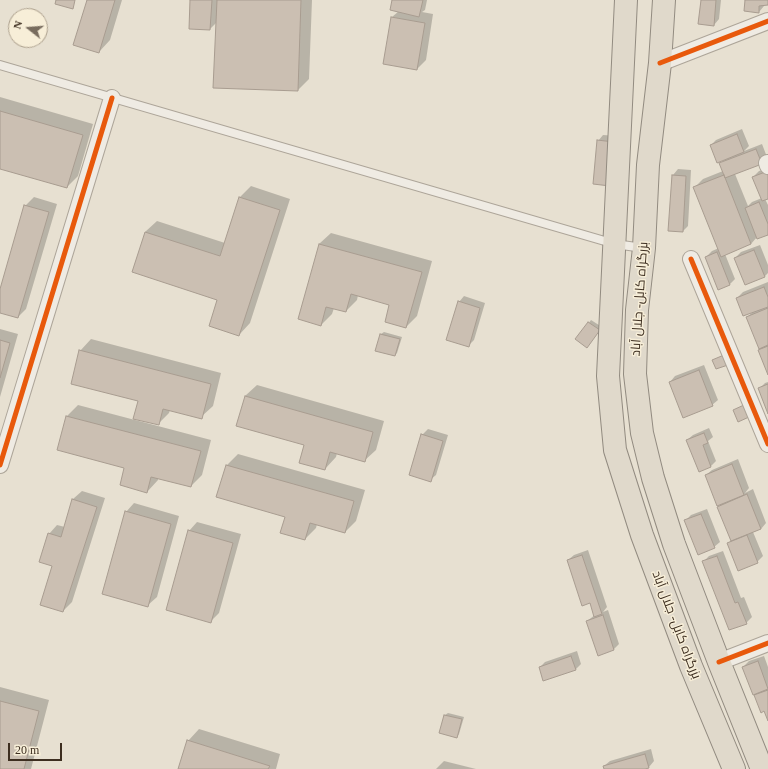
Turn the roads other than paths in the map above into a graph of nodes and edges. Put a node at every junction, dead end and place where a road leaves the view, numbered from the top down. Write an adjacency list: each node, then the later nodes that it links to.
1 (626, 0): 7 (highway, بزرگراه کابل- جلال آباد)
2 (664, 0): 4 (highway, بزرگراه کابل- جلال آباد)
3 (768, 21): 4 (street)
4 (660, 63): 8 (highway, بزرگراه کابل- جلال آباد)
5 (0, 65): 6 (lane)
6 (112, 98): 7 (lane); 11 (street)
7 (615, 244): 8 (lane); 14 (highway, بزرگراه کابل- جلال آباد)
8 (644, 248): 13 (highway, بزرگراه کابل- جلال آباد)
9 (691, 259): 10 (street)
10 (768, 444)
11 (0, 465)
12 (768, 643): 13 (street)
13 (719, 662): 15 (highway, بزرگراه کابل- جلال آباد)
14 (734, 769)
15 (762, 769)

